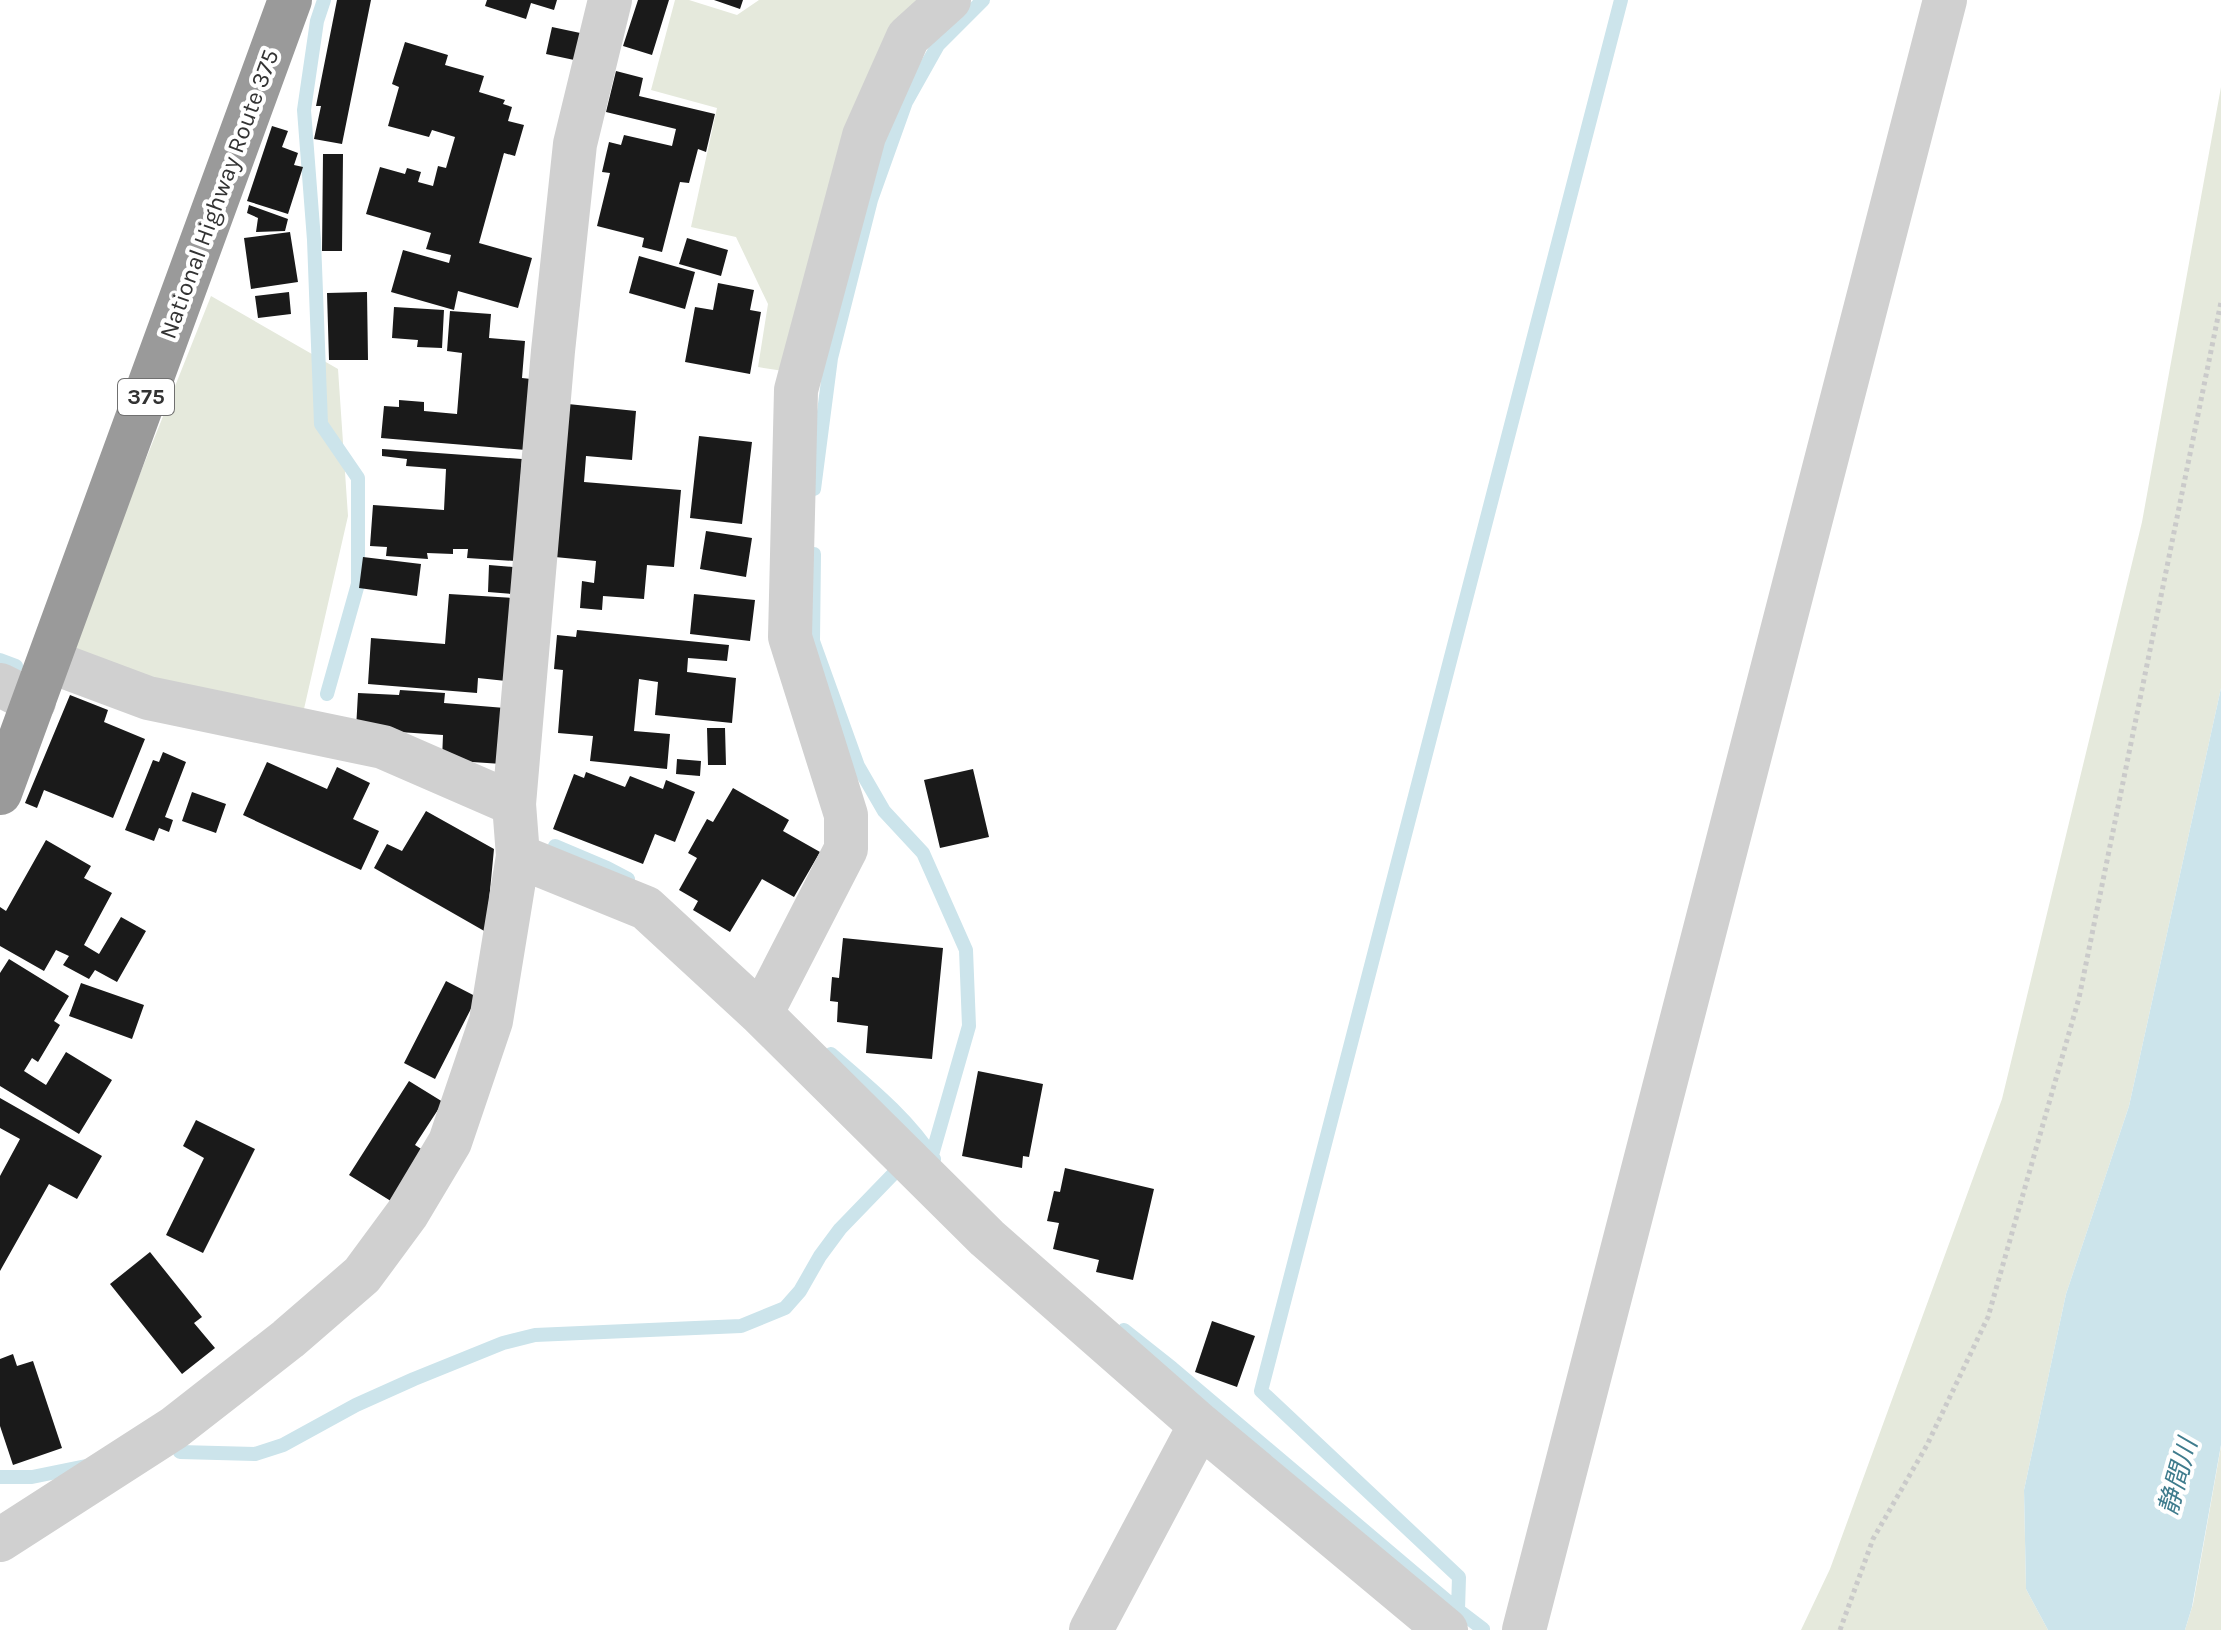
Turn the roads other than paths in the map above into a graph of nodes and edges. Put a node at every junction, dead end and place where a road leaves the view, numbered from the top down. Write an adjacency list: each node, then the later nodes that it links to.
1 (290, 0): 5 (highway, National Highway Route 375 / 375)
2 (610, 0): 8 (street)
3 (949, 0): 10 (street)
4 (1945, 0): 15 (street)
5 (49, 661): 6 (highway, National Highway Route 375 / 375); 8 (street)
6 (17, 694): 7 (highway, National Highway Route 375 / 375)
7 (0, 793)
8 (514, 804): 9 (street)
9 (518, 856): 10 (street); 12 (street)
10 (761, 1014): 11 (street)
11 (1200, 1425): 13 (street); 14 (street)
12 (0, 1540)
13 (1091, 1630)
14 (1446, 1630)
15 (1524, 1630)

